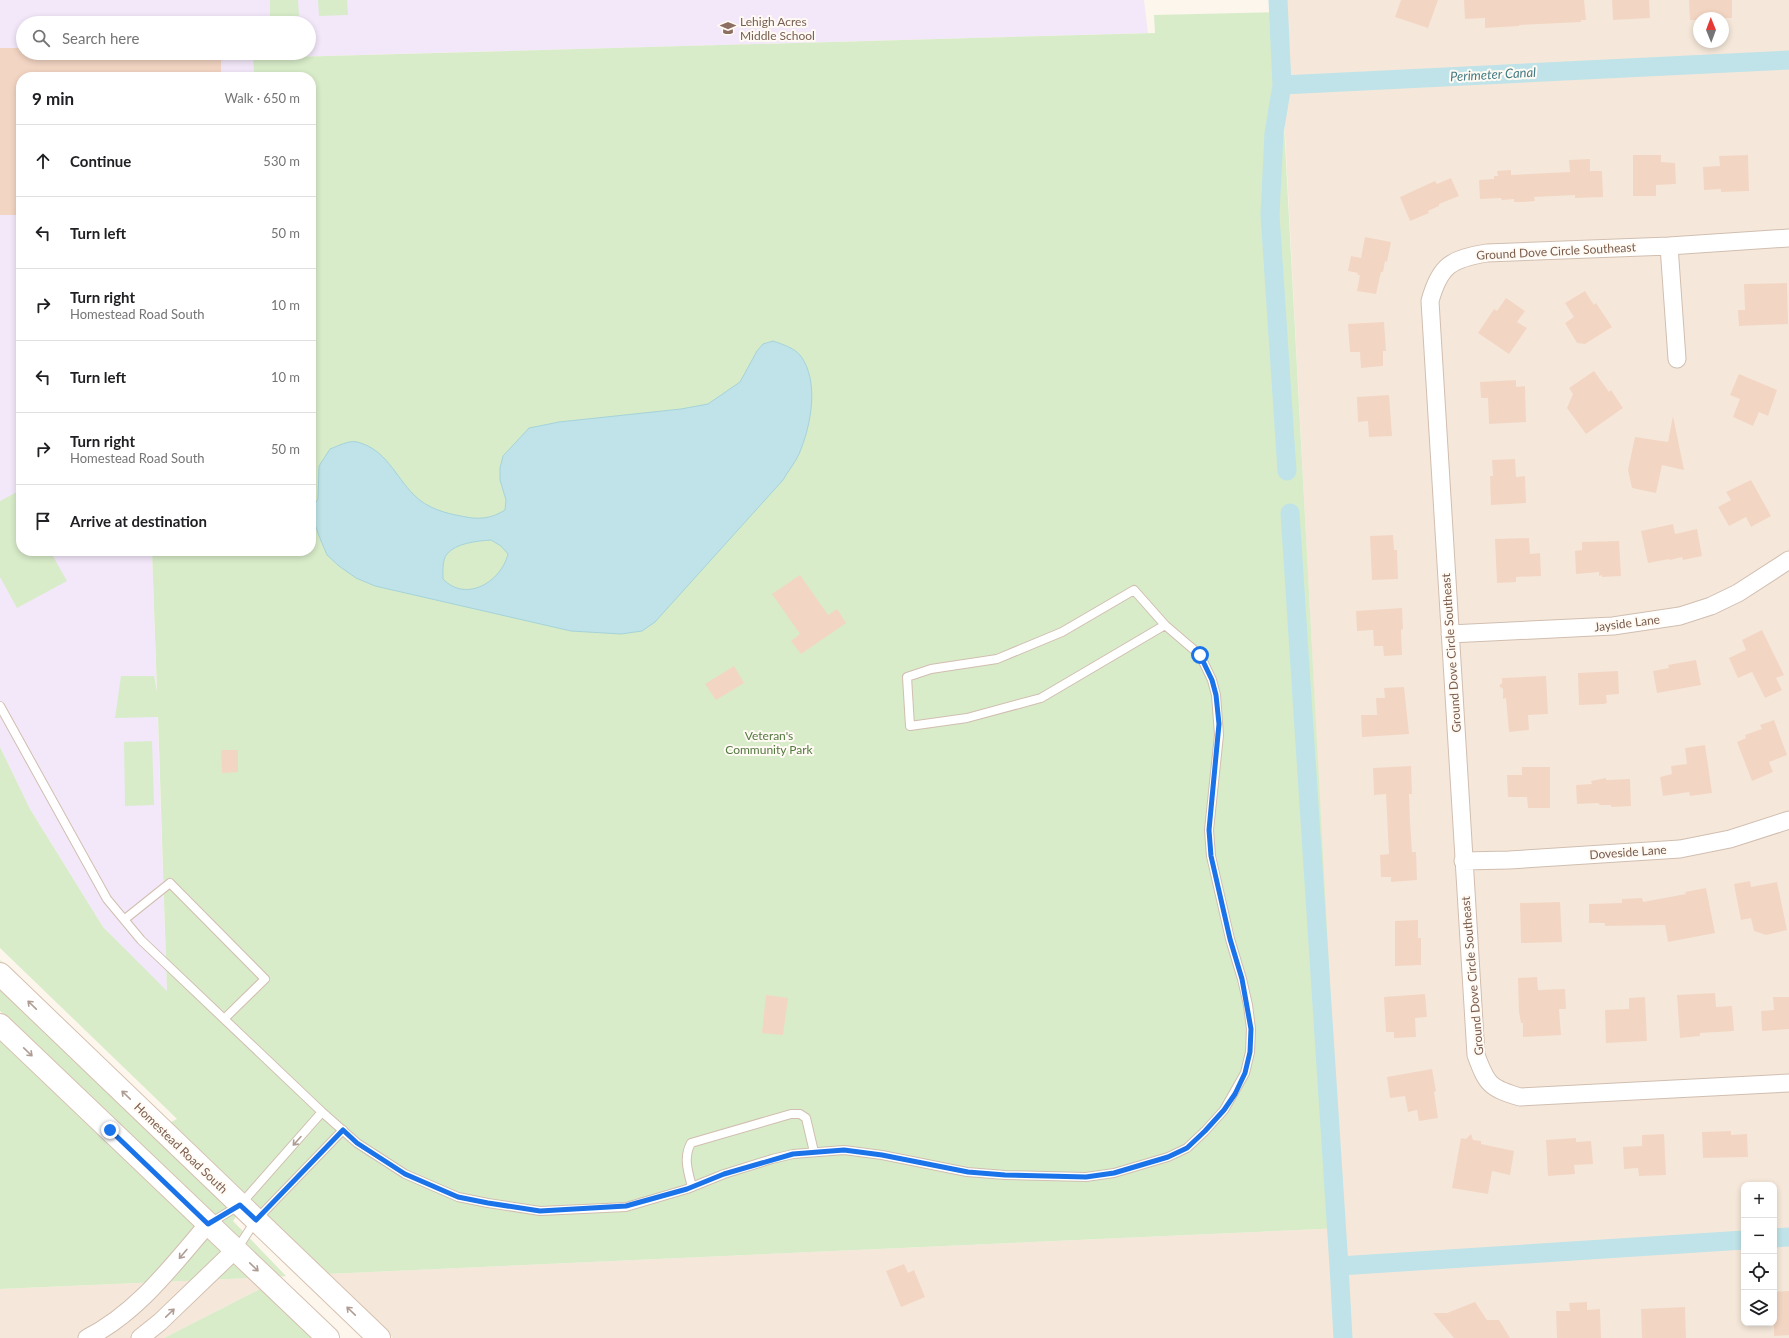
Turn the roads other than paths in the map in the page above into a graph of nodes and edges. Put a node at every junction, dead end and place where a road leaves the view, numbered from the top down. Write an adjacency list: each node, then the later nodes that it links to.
1 (1789, 238): 2 (street, Ground Dove Circle Southeast)
2 (1669, 246): 3 (street); 6 (street, Ground Dove Circle Southeast)
3 (1677, 359)
4 (1789, 560): 6 (street, Jayside Lane)
5 (1165, 625): 5 (lane); 17 (lane)
6 (1450, 634): 9 (street, Ground Dove Circle Southeast)
7 (0, 706): 10 (lane)
8 (1789, 820): 9 (street, Doveside Lane)
9 (1463, 861): 14 (street, Ground Dove Circle Southeast)
10 (125, 919): 12 (lane); 12 (lane)
11 (0, 974): 19 (main road, Homestead Road South, one-way to 11)
12 (224, 1019): 15 (lane)
13 (0, 1025): 21 (main road, one-way to 21)
14 (1789, 1083)
15 (322, 1112): 16 (lane); 19 (lane, one-way to 19)
16 (343, 1130): 18 (lane); 20 (lane)
17 (814, 1152): 18 (lane); 18 (lane)
18 (692, 1187)
19 (240, 1205): 20 (main road, Homestead Road South); 21 (lane)
20 (256, 1220): 22 (lane); 26 (main road, Homestead Road South, one-way to 20)
21 (208, 1224): 22 (main road); 23 (street, one-way to 23)
22 (236, 1249): 24 (street, one-way to 22); 25 (main road, one-way to 25)
23 (86, 1338)
24 (140, 1338)
25 (328, 1338)
26 (379, 1338)

